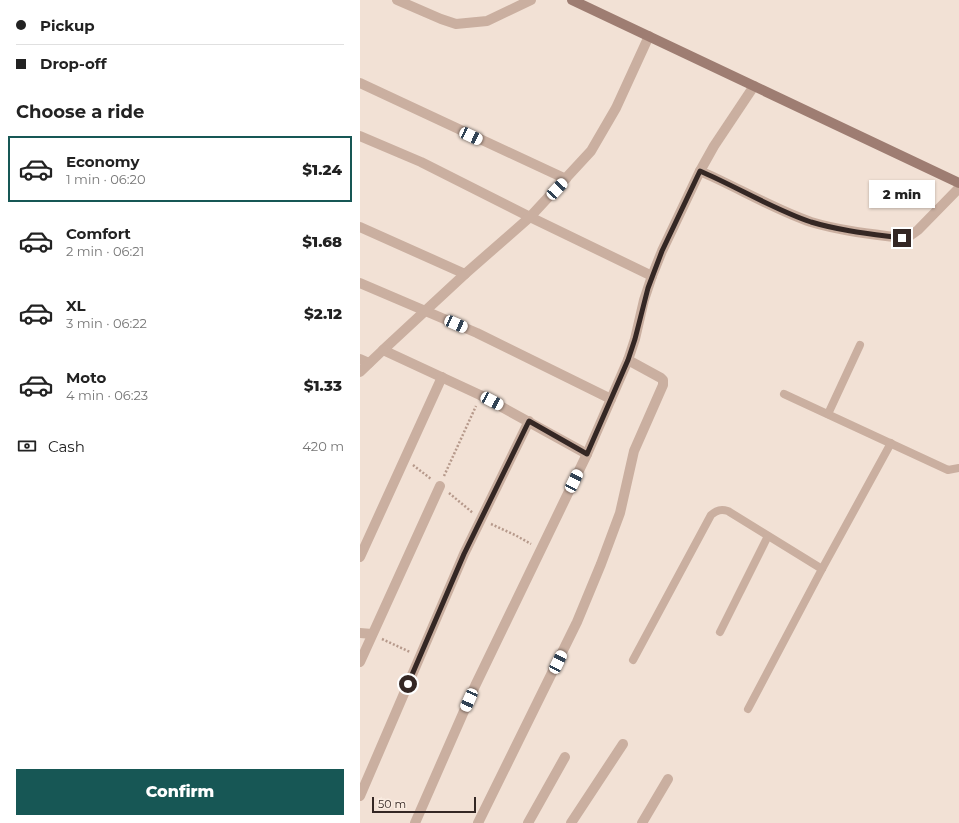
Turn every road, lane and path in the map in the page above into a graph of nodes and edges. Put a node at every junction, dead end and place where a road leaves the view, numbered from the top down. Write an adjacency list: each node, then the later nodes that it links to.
1 (398, 0): 2 (street)
2 (531, 0)
3 (572, 0): 4 (street)
4 (649, 36): 6 (street); 9 (street)
5 (360, 83): 9 (street)
6 (754, 86): 8 (street); 10 (street)
7 (360, 136): 12 (street)
8 (700, 171): 11 (street); 15 (street)
9 (566, 179): 12 (street)
10 (959, 183)
11 (959, 188)
12 (530, 217): 14 (street); 15 (street)
13 (360, 227): 14 (street)
14 (465, 274): 17 (street)
15 (652, 276): 20 (street)
16 (360, 283): 17 (street)
17 (425, 310): 19 (street); 26 (street)
18 (860, 345): 27 (lane)
19 (383, 350): 21 (street); 23 (street)
20 (628, 360): 26 (street); 51 (street)
21 (365, 361): 22 (street)
22 (360, 372)
23 (442, 377): 25 (street); 31 (street)
24 (784, 394): 27 (lane)
25 (480, 395): 28 (street); 33 (path)
26 (611, 399): 30 (street)
27 (828, 414): 29 (lane)
28 (529, 421): 30 (street); 34 (street)
29 (891, 443): 32 (lane); 38 (lane)
30 (587, 454): 36 (street)
31 (404, 459): 33 (path); 37 (street)
32 (959, 468)
33 (440, 486): 34 (path); 41 (street)
34 (480, 520): 36 (path); 42 (street)
35 (768, 536): 38 (lane); 39 (lane); 43 (lane)
36 (540, 550): 50 (street)
37 (360, 557)
38 (822, 569): 45 (lane)
39 (720, 632)
40 (360, 633): 41 (street)
41 (372, 634): 42 (path); 44 (street)
42 (419, 656): 49 (street)
43 (633, 660)
44 (360, 662)
45 (748, 709)
46 (623, 744): 53 (street)
47 (564, 757): 52 (street)
48 (668, 779): 54 (street)
49 (360, 796)
50 (415, 823)
51 (478, 823)
52 (528, 823)
53 (570, 823)
54 (642, 823)

